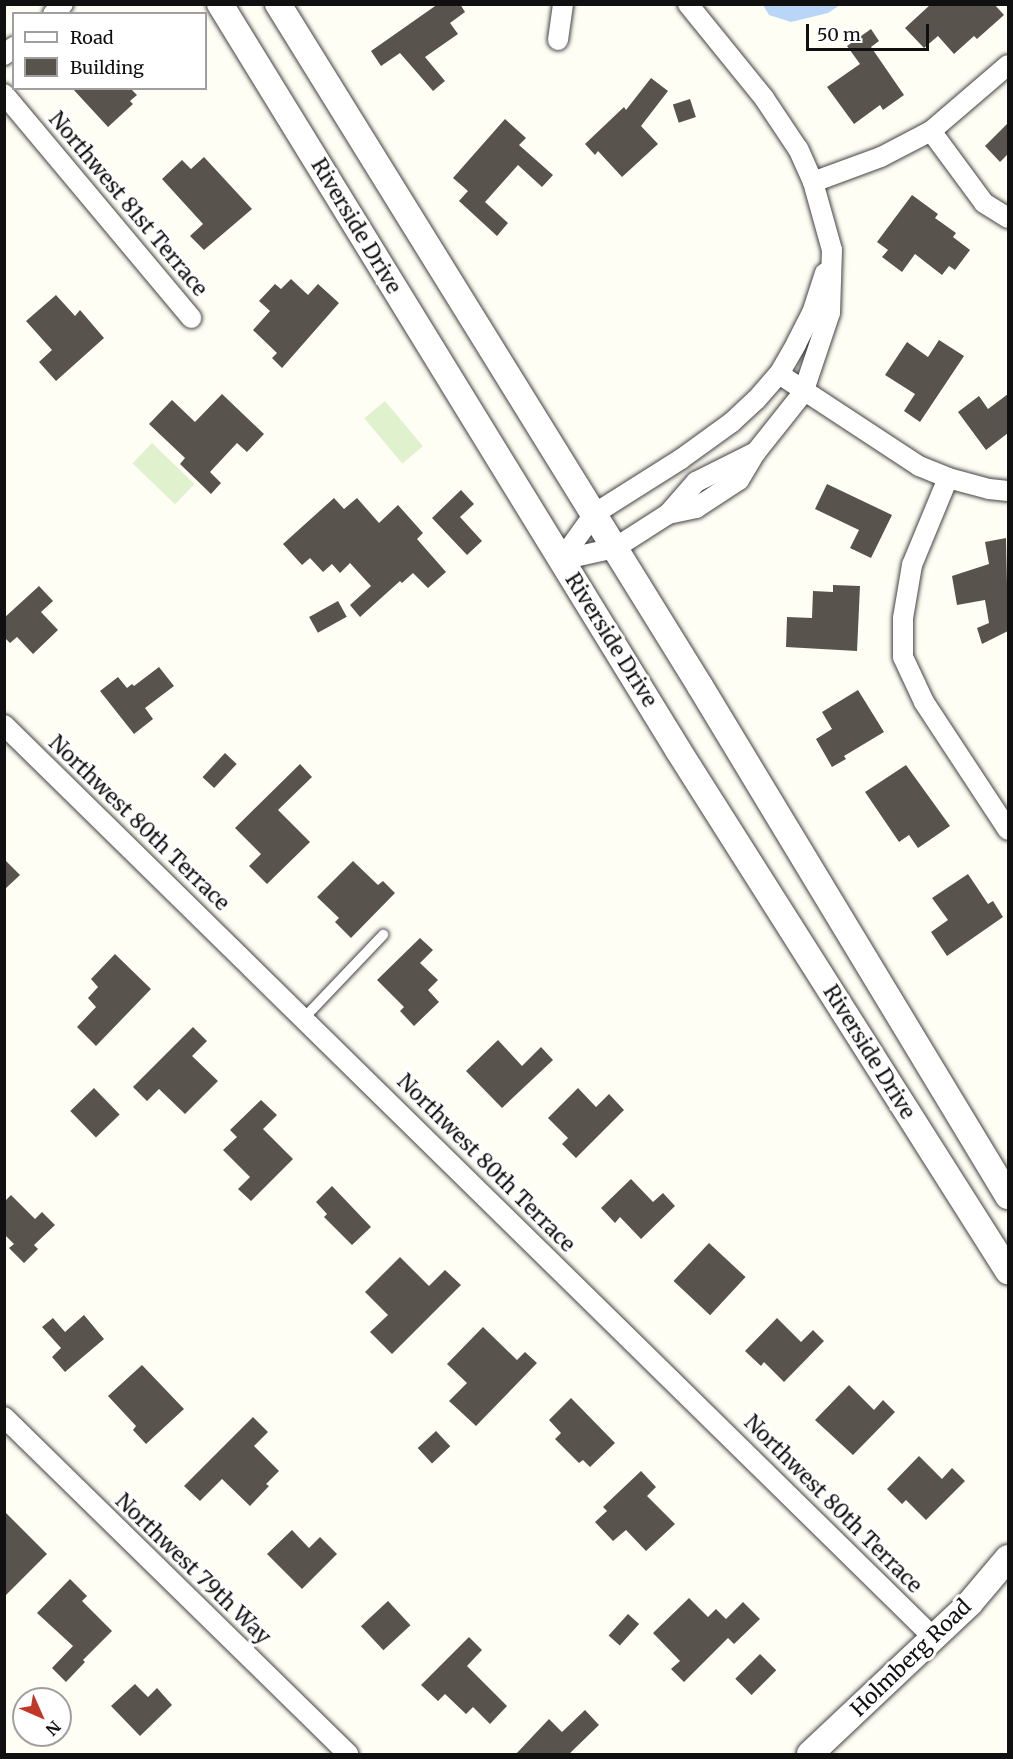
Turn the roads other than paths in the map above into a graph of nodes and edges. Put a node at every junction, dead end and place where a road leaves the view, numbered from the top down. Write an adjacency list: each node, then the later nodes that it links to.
1 (220, 4): 23 (street, Riverside Drive)
2 (278, 4): 20 (street, Riverside Drive)
3 (563, 4): 5 (street)
4 (688, 4): 9 (street)
5 (558, 40)
6 (1008, 65): 8 (street)
7 (4, 94): 12 (street, Northwest 81st Terrace)
8 (931, 131): 9 (street); 10 (street)
9 (813, 182): 11 (street)
10 (1008, 218)
11 (832, 250): 13 (street); 14 (street)
12 (191, 318)
13 (779, 374): 14 (street); 15 (street)
14 (804, 393): 16 (street); 18 (street)
15 (708, 439): 17 (street); 20 (street)
16 (756, 452): 17 (street); 21 (street)
17 (726, 467): 21 (street)
18 (948, 478): 19 (street); 25 (street)
19 (1008, 491)
20 (594, 513): 22 (street, Riverside Drive); 23 (street)
21 (668, 513): 22 (street)
22 (615, 548): 23 (street); 28 (street, Riverside Drive)
23 (561, 560): 29 (street, Riverside Drive)
24 (4, 724): 27 (street, Northwest 80th Terrace)
25 (1008, 830)
26 (383, 935): 27 (lane)
27 (304, 1018): 32 (street, Northwest 80th Terrace)
28 (1008, 1196)
29 (1008, 1271)
30 (4, 1417): 33 (street, Northwest 79th Way)
31 (1008, 1558): 32 (street, Holmberg Road)
32 (934, 1638): 34 (street, Holmberg Road)
33 (348, 1755)
34 (810, 1755)

